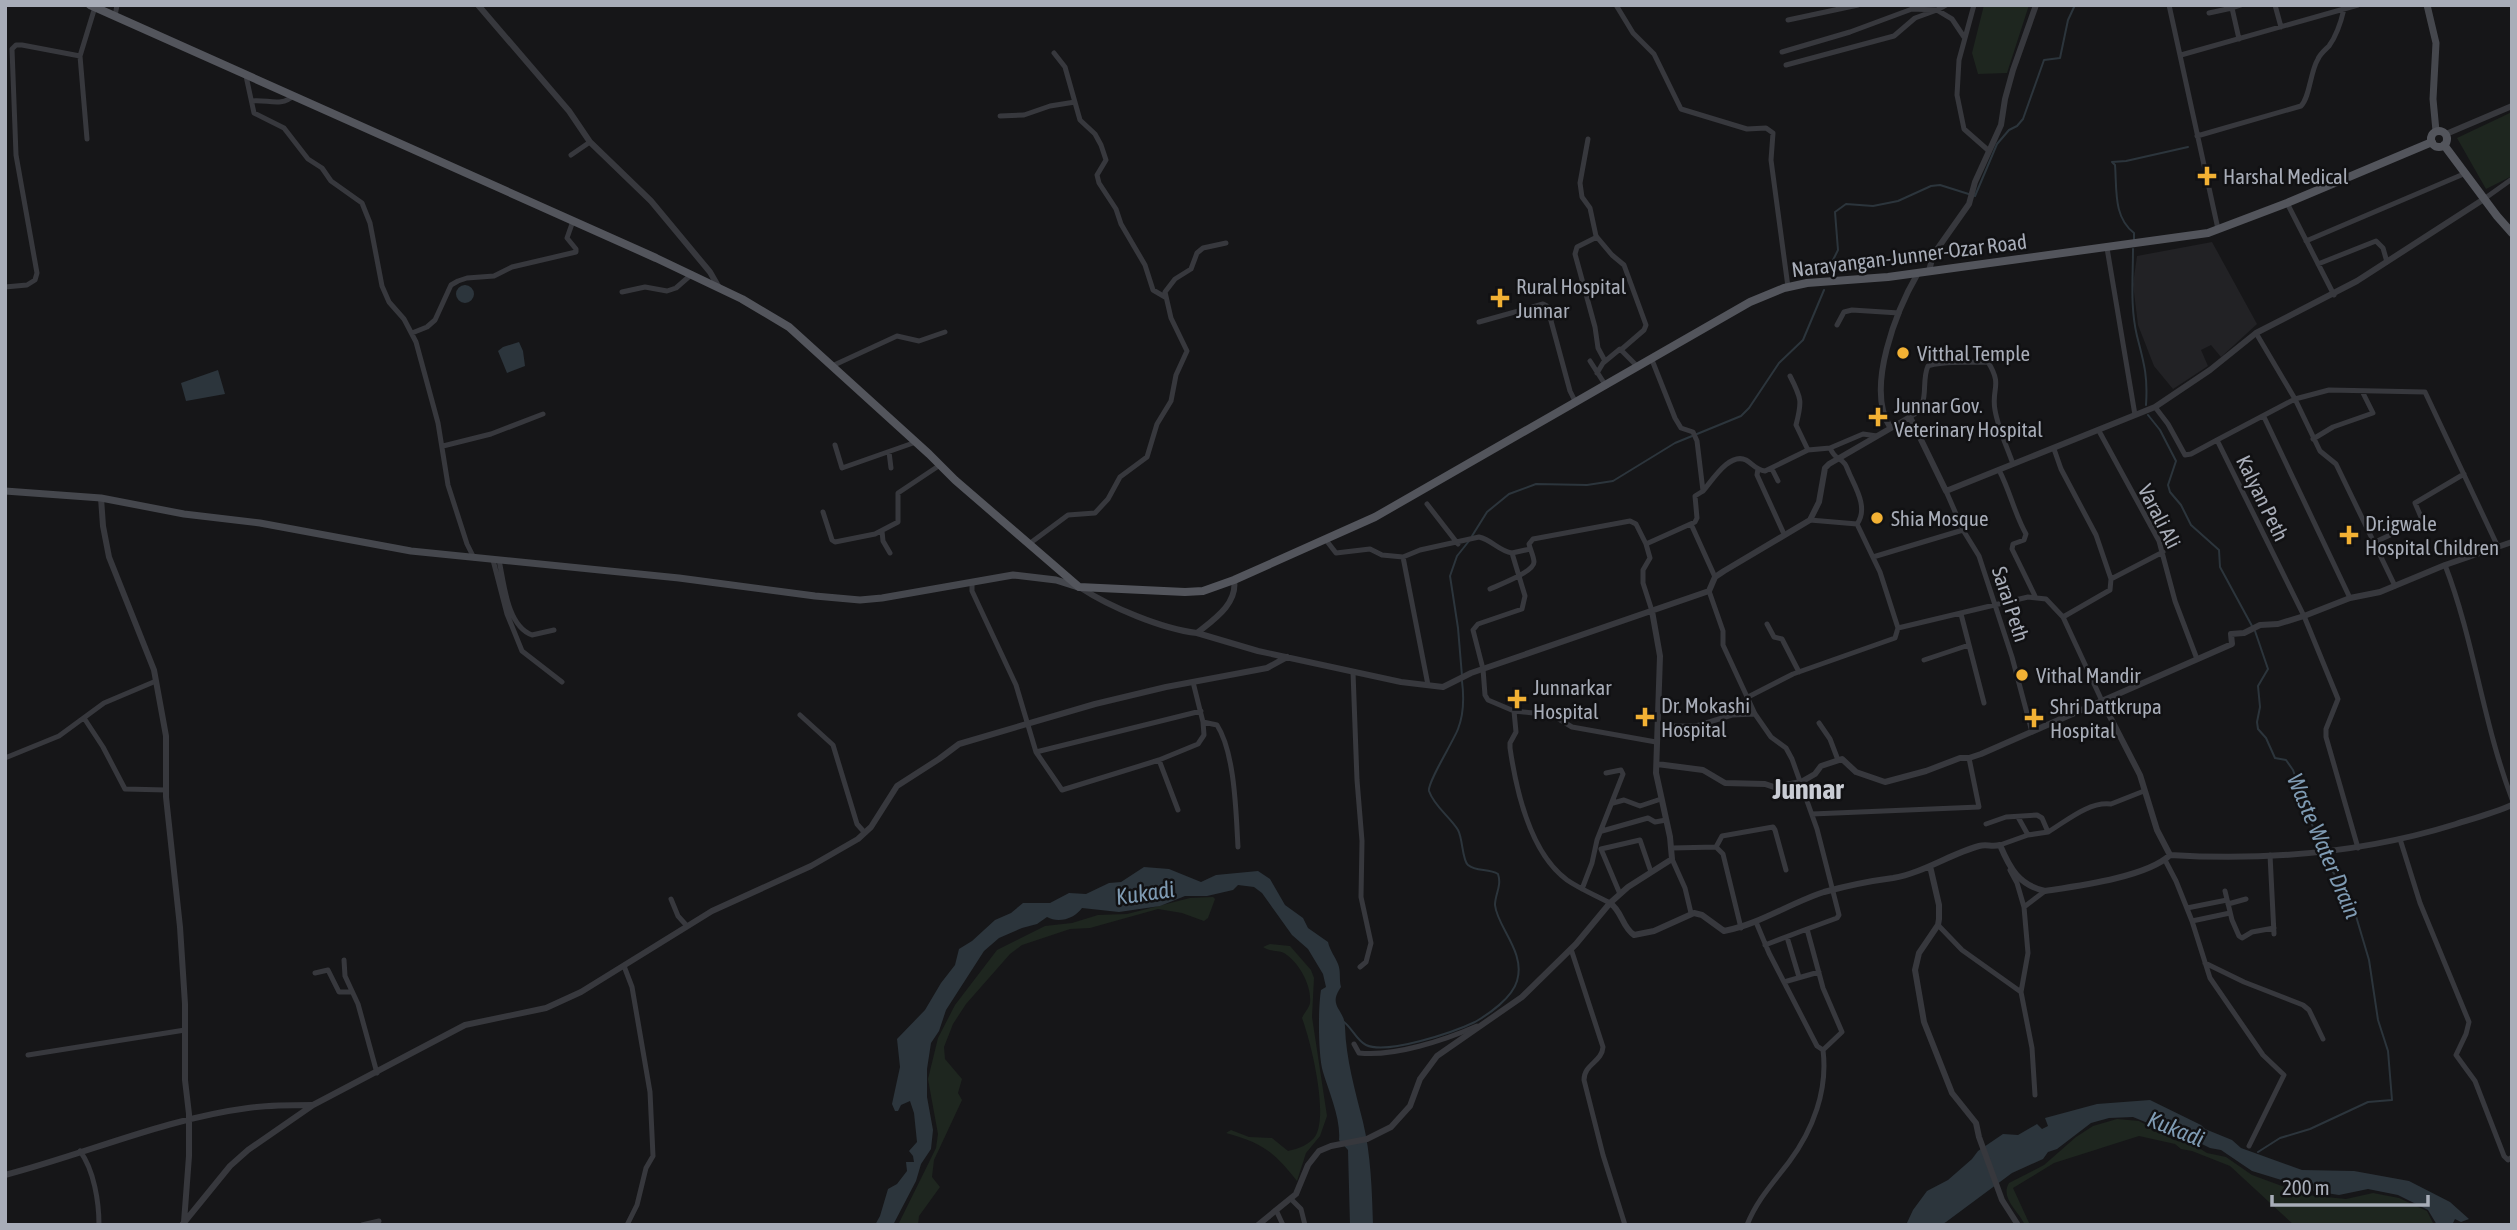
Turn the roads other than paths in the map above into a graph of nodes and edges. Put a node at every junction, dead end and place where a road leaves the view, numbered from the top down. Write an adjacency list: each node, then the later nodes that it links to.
1 (117, 5): 20 (street)
2 (478, 5): 41 (street)
3 (1616, 5): 64 (street)
4 (1858, 5): 21 (street)
5 (1946, 5): 17 (street)
6 (1974, 5): 23 (street)
7 (2036, 5): 44 (street)
8 (2169, 5): 28 (street)
9 (2241, 5): 15 (street)
10 (2275, 5): 22 (street)
11 (2326, 5): 19 (street)
12 (2358, 5): 16 (street)
13 (2427, 5): 36 (main road)
14 (92, 6): 20 (main road); 27 (street)
15 (2232, 8): 18 (street); 24 (street)
16 (2344, 9): 19 (street); 38 (street)
17 (1937, 10): 23 (street); 25 (street); 29 (street)
18 (2209, 13)
19 (2331, 13): 22 (street)
20 (115, 16): 30 (main road)
21 (1788, 20)
22 (2281, 27): 24 (street)
23 (1964, 37): 44 (street)
24 (2239, 39): 28 (street)
25 (1782, 52)
26 (1054, 53): 33 (street)
27 (79, 55): 39 (street); 63 (street)
28 (2181, 55): 38 (street)
29 (1786, 65)
30 (246, 76): 31 (main road); 32 (street)
31 (293, 96): 32 (street); 50 (main road)
32 (252, 101): 72 (street)
33 (1075, 102): 35 (street); 67 (street)
34 (2512, 106): 37 (street)
35 (1000, 116)
36 (2436, 131): 37 (main road); 42 (main road)
37 (2446, 134): 43 (main road)
38 (2197, 136): 51 (street)
39 (87, 139)
40 (1588, 139): 53 (street)
41 (590, 142): 45 (street); 62 (street)
42 (2432, 142): 43 (main road); 49 (main road, Narayangan-Junner-Ozar Road)
43 (2444, 145): 46 (main road)
44 (1989, 151): 59 (street)
45 (571, 155)
46 (2466, 173): 48 (main road); 54 (street)
47 (2512, 179): 48 (street)
48 (2484, 198): 52 (main road); 57 (street)
49 (2287, 203): 51 (main road, Narayangan-Junner-Ozar Road); 54 (street)
50 (573, 221): 61 (main road); 72 (street)
51 (2218, 229): 56 (main road, Narayangan-Junner-Ozar Road)
52 (2512, 233)
53 (1597, 237): 74 (street); 77 (street)
54 (2306, 241): 58 (street)
55 (1226, 243): 67 (street)
56 (2107, 248): 59 (main road, Narayangan-Junner-Ozar Road); 88 (street)
57 (2387, 262): 58 (street); 66 (street)
58 (2318, 264): 66 (street)
59 (1929, 271): 60 (main road, Narayangan-Junner-Ozar Road)
60 (1918, 273): 64 (main road, Narayangan-Junner-Ozar Road); 68 (street)
61 (692, 274): 62 (main road); 65 (street)
62 (718, 286): 78 (main road)
63 (5, 287)
64 (1788, 287): 75 (main road, Narayangan-Junner-Ozar Road)
65 (622, 292)
66 (2334, 295): 73 (street)
67 (1166, 297): 129 (street)
68 (1899, 313): 70 (street); 91 (street)
69 (1479, 322): 85 (street)
70 (1837, 325)
71 (945, 332): 78 (street)
72 (412, 333): 98 (street)
73 (2256, 333): 84 (street); 86 (street)
74 (1622, 349): 77 (street); 79 (street)
75 (1652, 360): 79 (main road, Narayangan-Junner-Ozar Road); 113 (street)
76 (1590, 361): 80 (street)
77 (1605, 361): 80 (street)
78 (832, 366): 96 (main road)
79 (1639, 368): 82 (main road, Narayangan-Junner-Ozar Road)
80 (1597, 373): 82 (street)
81 (1790, 376): 101 (street)
82 (1606, 386): 85 (main road, Narayangan-Junner-Ozar Road)
83 (2362, 391): 84 (street); 94 (street); 110 (street)
84 (2295, 399): 90 (street); 94 (street)
85 (1576, 403): 124 (main road, Narayangan-Junner-Ozar Road)
86 (2155, 407): 88 (street); 95 (street, Kalyan Peth)
87 (543, 414): 98 (street)
88 (2135, 415): 92 (street)
89 (1910, 417): 91 (street); 104 (street); 114 (street)
90 (2264, 417): 95 (street); 150 (street)
91 (1890, 427): 93 (street)
92 (2099, 431): 100 (street); 132 (street, Varali Ali)
93 (1877, 436): 99 (street); 103 (street)
94 (2313, 439): 126 (street)
95 (2217, 440): 154 (street, Kalyan Peth)
96 (916, 442): 102 (street); 105 (main road)
97 (835, 444): 102 (street)
98 (443, 446): 137 (street)
99 (1830, 448): 101 (street); 103 (street)
100 (2054, 449): 104 (street); 142 (street)
101 (1808, 450): 108 (street)
102 (889, 452): 106 (street)
103 (1838, 460): 118 (street); 120 (street)
104 (2013, 464): 109 (street)
105 (940, 465): 122 (street); 129 (main road)
106 (891, 468)
107 (1758, 469): 108 (street); 113 (street); 123 (street)
108 (1772, 469): 111 (street)
109 (2000, 470): 114 (street); 149 (street)
110 (2464, 474): 126 (street); 130 (street)
111 (1778, 481)
112 (5, 491): 115 (main road)
113 (1703, 491): 119 (street)
114 (1946, 491): 121 (street, Sarai Peth)
115 (102, 498): 137 (main road); 167 (street)
116 (1427, 504): 127 (street)
117 (823, 512): 122 (street)
118 (1810, 520): 120 (street); 123 (street)
119 (1691, 524): 128 (street); 141 (street)
120 (1857, 524): 135 (street)
121 (1963, 530): 135 (street); 151 (street, Sarai Peth)
122 (881, 531): 133 (street)
123 (1784, 534): 141 (street)
124 (1326, 540): 136 (street); 143 (main road, Narayangan-Junner-Ozar Road)
125 (2512, 542): 130 (street)
126 (2373, 543): 145 (street)
127 (1458, 544): 134 (street); 136 (street)
128 (1646, 544): 131 (street); 152 (street)
129 (1029, 545): 146 (main road)
130 (2498, 547): 139 (street)
131 (1530, 549): 134 (street); 140 (street)
132 (2163, 552): 142 (street); 162 (street, Varali Ali)
133 (890, 553)
134 (1512, 553): 140 (street)
135 (1873, 556): 157 (street)
136 (1403, 557): 170 (street)
137 (474, 558): 138 (main road)
138 (496, 560): 144 (main road); 158 (street); 168 (street)
139 (2445, 565): 145 (street); 196 (street)
140 (1520, 575): 147 (street); 164 (street)
141 (1715, 577): 148 (street)
142 (2111, 579): 155 (street)
143 (1234, 580): 146 (main road, Narayangan-Junner-Ozar Road); 159 (street)
144 (972, 583): 146 (main road); 181 (street)
145 (2395, 586): 150 (street)
146 (1079, 587): 159 (street)
147 (1490, 589)
148 (1709, 591): 152 (street); 171 (street)
149 (2035, 596): 151 (street); 155 (street)
150 (2350, 598): 154 (street)
151 (1995, 607): 153 (street); 183 (street, Sarai Peth)
152 (1652, 611): 164 (street); 182 (street)
153 (1961, 614): 157 (street); 160 (street)
154 (2304, 616): 162 (street); 214 (street, Kalyan Peth)
155 (2063, 617): 172 (street)
156 (1767, 624): 166 (street)
157 (1898, 628): 166 (street)
158 (554, 630)
159 (1197, 633): 161 (street)
160 (1969, 645): 163 (street); 173 (street)
161 (1287, 657): 165 (street); 169 (street)
162 (2197, 659): 172 (street)
163 (1924, 660)
164 (1483, 669): 170 (street); 175 (street)
165 (1353, 672): 170 (street); 248 (street)
166 (1799, 672): 171 (street)
167 (156, 681): 178 (street); 193 (street)
168 (562, 682)
169 (1193, 682): 174 (street); 181 (street)
170 (1428, 685)
171 (1748, 697): 176 (street)
172 (2102, 701): 183 (street); 194 (street)
173 (1984, 703)
174 (1200, 710): 179 (street); 185 (street)
175 (1514, 711): 184 (street); 223 (street)
176 (1755, 714): 182 (street); 192 (street)
177 (800, 715): 206 (street)
178 (84, 718): 186 (street); 193 (street)
179 (1203, 722): 188 (street); 212 (street)
180 (1819, 723): 189 (street)
181 (1027, 724): 185 (street); 206 (street)
182 (1658, 726): 184 (street)
183 (2032, 732): 187 (street)
184 (1656, 742): 190 (street)
185 (1036, 752): 188 (street)
186 (5, 758)
187 (1969, 758): 189 (street); 200 (street)
188 (1159, 760): 199 (street)
189 (1838, 760): 192 (street)
190 (1657, 765): 192 (street); 195 (street)
191 (1606, 773): 197 (street)
192 (1801, 782): 200 (street)
193 (166, 790): 256 (street)
194 (2144, 791): 205 (street); 217 (street)
195 (1661, 799): 197 (street); 202 (street)
196 (2512, 799)
197 (1613, 803): 204 (street)
198 (2512, 805): 208 (street)
199 (1178, 810)
200 (1812, 814): 224 (street)
201 (2018, 817): 203 (street); 205 (street); 207 (street)
202 (1666, 820): 204 (street); 213 (street)
203 (1986, 824)
204 (1602, 831): 209 (street)
205 (2048, 832): 207 (street)
206 (865, 833): 239 (street)
207 (2028, 835): 210 (street)
208 (2400, 839): 214 (street); 267 (street)
209 (1597, 840): 215 (street); 223 (street)
210 (2000, 845): 219 (street); 221 (street)
211 (1716, 846): 213 (street); 220 (street); 240 (street)
212 (1238, 847)
213 (1672, 848): 218 (street)
214 (2358, 848): 216 (street)
215 (1601, 849): 222 (street); 227 (street)
216 (2270, 855): 217 (street); 235 (street)
217 (2167, 858): 225 (street); 233 (street)
218 (1672, 859): 222 (street); 234 (street)
219 (1930, 866): 224 (street); 238 (street)
220 (1786, 870)
221 (2010, 870): 225 (street); 232 (street)
222 (1651, 872): 227 (street)
223 (1581, 889): 231 (street)
224 (1832, 891): 237 (street); 241 (street)
225 (2046, 891): 232 (street)
226 (2225, 891): 230 (street)
227 (1620, 894): 231 (street)
228 (671, 899): 239 (street)
229 (2246, 899): 230 (street)
230 (2227, 902): 233 (street); 235 (street)
231 (1610, 903): 234 (street); 244 (street)
232 (2024, 906): 254 (street)
233 (2187, 908): 236 (street)
234 (1691, 913): 240 (street)
235 (2230, 913): 236 (street)
236 (2192, 921): 246 (street)
237 (1756, 922): 240 (street); 243 (street)
238 (1938, 925): 254 (street); 281 (street)
239 (687, 926): 247 (street)
240 (1741, 928)
241 (1807, 929): 242 (street); 249 (street)
242 (1787, 937): 243 (street); 251 (street)
243 (1765, 945): 252 (street)
244 (1571, 949): 255 (street); 279 (street)
245 (344, 960): 253 (street)
246 (2204, 963): 257 (street); 265 (street)
247 (624, 966): 261 (street); 275 (street)
248 (1360, 967)
249 (1819, 972): 251 (street); 259 (street)
250 (315, 974): 253 (street)
251 (1799, 977): 252 (street)
252 (1784, 982): 259 (street)
253 (351, 992): 261 (street)
254 (2021, 992): 262 (street)
255 (1489, 1020): 258 (street); 269 (street)
256 (185, 1030): 260 (street); 264 (street)
257 (2323, 1039)
258 (1354, 1044)
259 (1822, 1050): 280 (street)
260 (27, 1055)
261 (377, 1073): 263 (street)
262 (2035, 1095)
263 (313, 1105): 264 (street); 272 (street)
264 (189, 1120): 266 (street); 272 (street)
265 (2249, 1146)
266 (80, 1151): 268 (street); 273 (street)
267 (2512, 1157)
268 (5, 1175)
269 (1292, 1199): 270 (street); 278 (street)
270 (1276, 1210): 276 (street); 277 (street)
271 (379, 1221): 274 (street)
272 (183, 1224)
273 (99, 1225)
274 (362, 1225)
275 (627, 1225)
276 (1258, 1225)
277 (1283, 1225)
278 (1305, 1225)
279 (1625, 1225)
280 (1747, 1225)
281 (2018, 1225)

